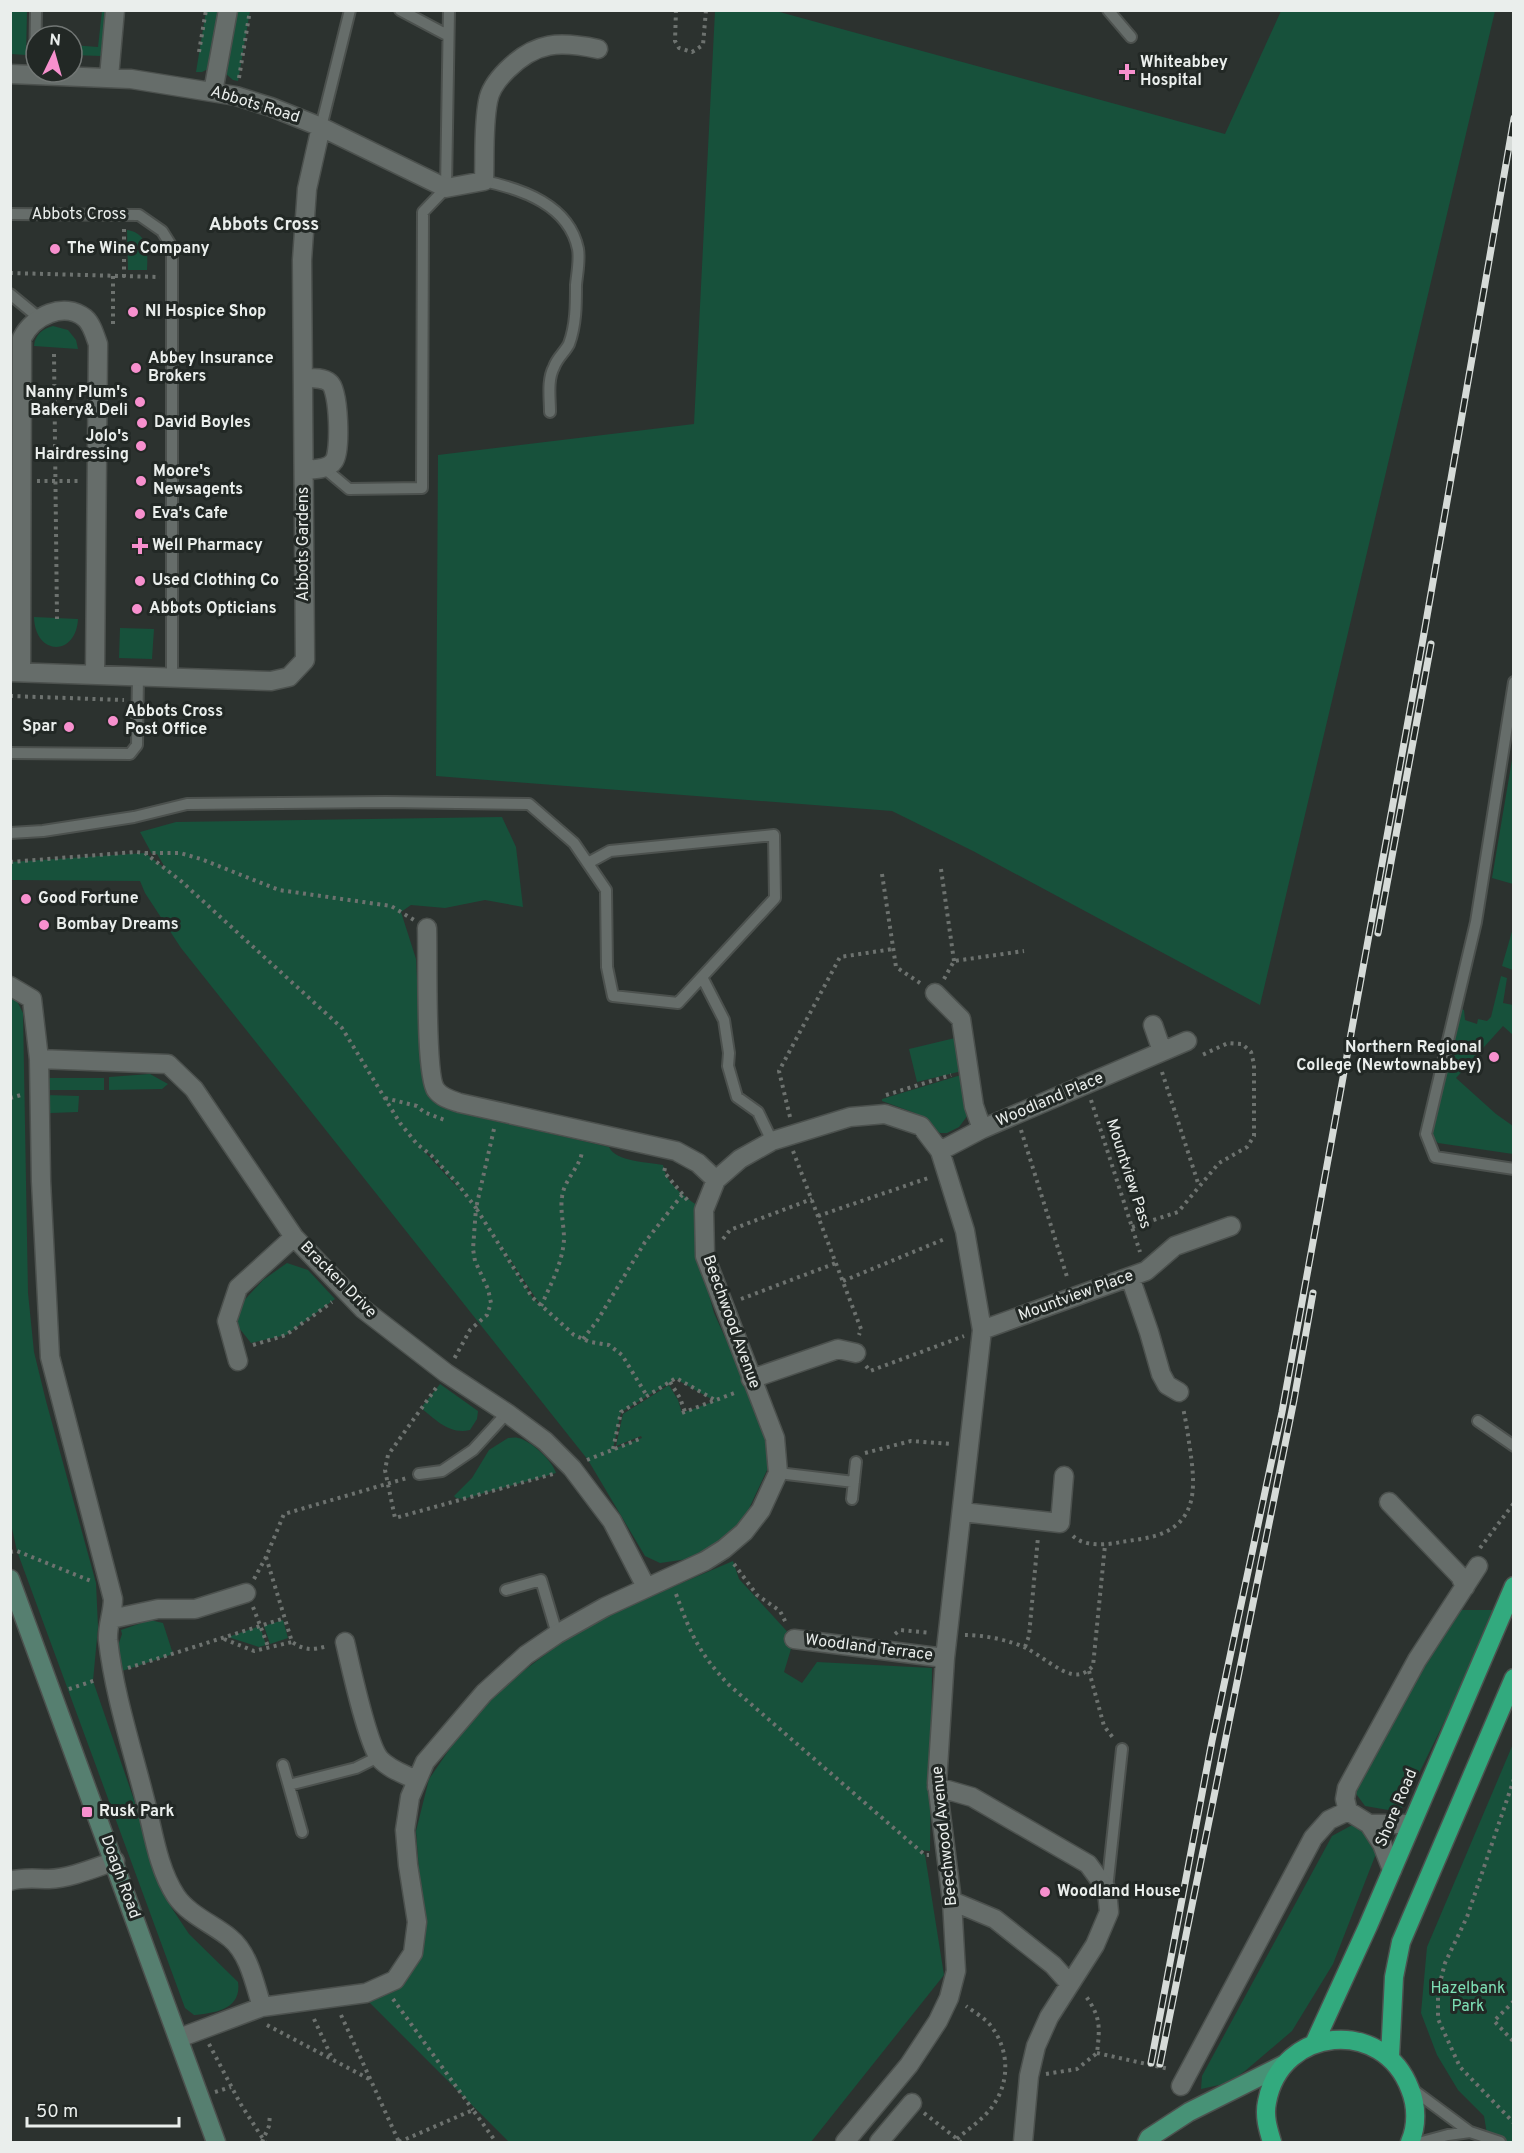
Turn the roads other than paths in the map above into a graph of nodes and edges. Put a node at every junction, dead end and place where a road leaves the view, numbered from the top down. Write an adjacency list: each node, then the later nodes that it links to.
1 (115, 10): 11 (street)
2 (228, 10): 12 (street)
3 (350, 10): 13 (lane)
4 (400, 10): 7 (lane)
5 (449, 10): 7 (lane)
6 (1108, 10): 8 (lane)
7 (447, 35): 15 (lane)
8 (1131, 37)
9 (598, 49): 14 (street)
10 (84, 76): 11 (street, Abbots Road)
11 (109, 77): 12 (street, Abbots Road)
12 (213, 92): 13 (street, Abbots Road)
13 (321, 127): 15 (street, Abbots Road); 19 (street, Abbots Gardens)
14 (484, 181): 15 (street); 20 (lane)
15 (446, 188): 22 (lane)
16 (10, 214): 28 (lane, Abbots Cross)
17 (10, 294): 18 (lane)
18 (38, 317): 21 (street); 26 (street)
19 (303, 378): 22 (street); 23 (street, Abbots Gardens)
20 (550, 412)
21 (16, 437): 24 (street)
22 (324, 468): 23 (street)
23 (303, 470): 28 (street, Abbots Gardens)
24 (16, 481): 25 (street)
25 (16, 672): 26 (street, Abbots Gardens)
26 (95, 674): 27 (street, Abbots Gardens)
27 (138, 676): 28 (street, Abbots Gardens); 31 (lane)
28 (172, 677)
29 (1514, 682): 30 (lane)
30 (1512, 697): 45 (lane)
31 (10, 753)
32 (10, 833): 33 (lane)
33 (588, 863): 35 (lane); 35 (lane)
34 (427, 928): 46 (street)
35 (702, 977): 43 (lane)
36 (10, 986): 41 (street)
37 (935, 993): 42 (street)
38 (1153, 1025): 40 (street)
39 (1187, 1041): 40 (street, Woodland Place)
40 (1162, 1051): 42 (street, Woodland Place)
41 (39, 1059): 48 (street, Bracken Drive); 73 (street)
42 (982, 1129): 44 (street, Woodland Place)
43 (785, 1137): 44 (street, Beechwood Avenue); 46 (street, Beechwood Avenue)
44 (940, 1151): 50 (street, Beechwood Avenue)
45 (1514, 1169)
46 (716, 1180): 53 (street, Beechwood Avenue)
47 (1231, 1226): 49 (street, Mountview Place)
48 (294, 1237): 52 (street); 55 (street, Bracken Drive)
49 (1138, 1274): 50 (street, Mountview Place); 54 (street)
50 (982, 1330): 65 (street, Beechwood Avenue)
51 (856, 1353): 53 (street)
52 (236, 1356)
53 (752, 1382): 59 (street, Beechwood Avenue)
54 (1179, 1392)
55 (507, 1413): 60 (lane); 69 (street, Bracken Drive)
56 (1478, 1421): 57 (lane)
57 (1514, 1446)
58 (856, 1462): 62 (lane)
59 (778, 1473): 62 (lane); 69 (street, Beechwood Avenue)
60 (419, 1474)
61 (1064, 1476): 65 (street)
62 (854, 1482): 63 (lane)
63 (852, 1499)
64 (1389, 1502): 70 (street)
65 (962, 1512): 77 (street, Beechwood Avenue)
66 (1478, 1566): 70 (street)
67 (10, 1579): 89 (main road, Doagh Road)
68 (1514, 1586): 87 (highway, Shore Road)
69 (646, 1587): 74 (street, Beechwood Avenue)
70 (1464, 1587): 85 (street)
71 (506, 1590): 74 (lane)
72 (246, 1593): 73 (street)
73 (111, 1619): 95 (street)
74 (557, 1634): 82 (street, Beechwood Avenue)
75 (794, 1639): 77 (street, Woodland Terrace)
76 (345, 1642): 80 (street)
77 (945, 1658): 84 (street, Beechwood Avenue)
78 (1514, 1678): 98 (highway)
79 (1122, 1749): 92 (lane)
80 (378, 1757): 82 (street); 83 (lane)
81 (283, 1765): 83 (lane)
82 (416, 1780): 95 (street, Beechwood Avenue)
83 (289, 1785): 88 (lane)
84 (937, 1787): 92 (street); 93 (street, Beechwood Avenue)
85 (1348, 1812): 86 (street); 100 (street)
86 (1368, 1824): 87 (street); 90 (street)
87 (1410, 1824): 90 (highway, Shore Road)
88 (302, 1832)
89 (115, 1861): 91 (street); 96 (main road, Doagh Road)
90 (1392, 1870): 97 (highway, Shore Road)
91 (10, 1881)
92 (1107, 1890): 94 (street)
93 (952, 1901): 94 (street); 106 (street, Beechwood Avenue)
94 (1070, 1984): 104 (street)
95 (262, 2007): 96 (street, Beechwood Avenue)
96 (179, 2038): 105 (main road, Doagh Road)
97 (1314, 2044): 98 (highway); 99 (highway)
98 (1390, 2057): 101 (highway)
99 (1283, 2066): 108 (main road); 109 (highway)
100 (1183, 2082)
101 (1409, 2087): 103 (lane); 110 (highway)
102 (912, 2103): 107 (street)
103 (1470, 2132): 111 (lane); 112 (lane)
104 (1019, 2139)
105 (216, 2142)
106 (845, 2142)
107 (879, 2142)
108 (1146, 2142)
109 (1272, 2142)
110 (1410, 2142)
111 (1422, 2142)
112 (1500, 2142)

